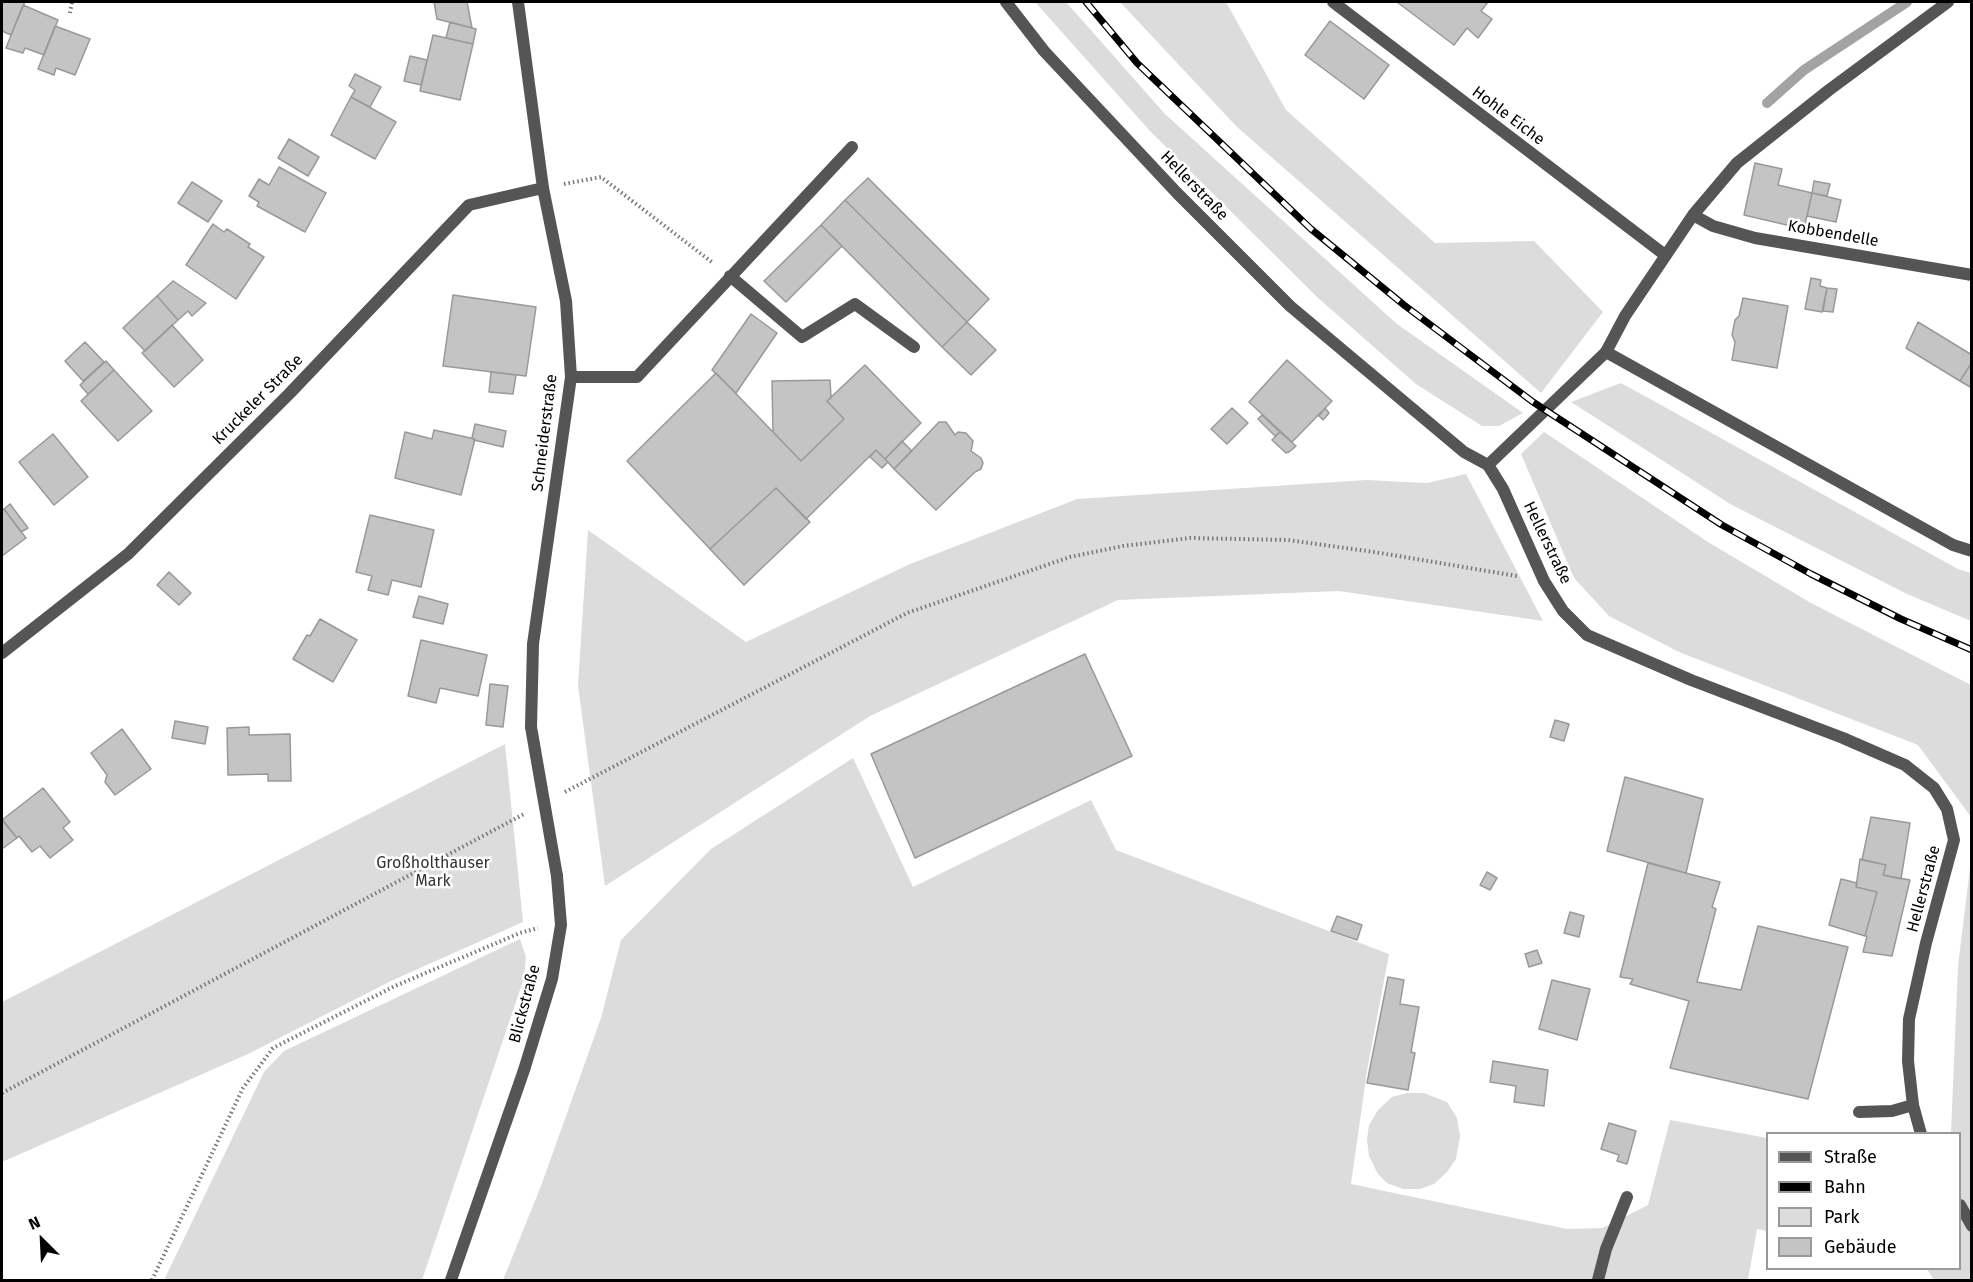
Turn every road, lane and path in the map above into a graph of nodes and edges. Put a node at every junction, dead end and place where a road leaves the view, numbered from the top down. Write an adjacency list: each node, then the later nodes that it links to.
1 (72, 2): 6 (path)
2 (518, 2): 8 (street, Schneiderstraße)
3 (1006, 2): 16 (street, Hellerstraße)
4 (1332, 2): 10 (street, Hohle Eiche)
5 (1948, 2): 9 (street)
6 (70, 13)
7 (852, 147): 12 (street)
8 (543, 188): 12 (path); 15 (street, Schneiderstraße); 20 (street, Kruckeler Straße)
9 (1693, 214): 10 (street); 11 (street, Kobbendelle)
10 (1665, 255): 14 (street)
11 (1971, 275)
12 (730, 276): 13 (street); 15 (street)
13 (914, 347)
14 (1606, 352): 16 (street); 18 (street)
15 (570, 377): 21 (street, Schneiderstraße)
16 (1488, 465): 19 (street, Hellerstraße)
17 (1123, 546): 19 (path)
18 (1971, 551)
19 (1544, 581): 23 (street, Hellerstraße)
20 (2, 653)
21 (531, 727): 22 (street, Blickstraße, bridge)
22 (561, 925): 29 (path); 30 (street, Blickstraße)
23 (1913, 1105): 24 (street); 25 (street, Hellerstraße)
24 (1859, 1112)
25 (1920, 1132)
26 (1627, 1197): 31 (street)
27 (1961, 1208): 28 (street)
28 (1971, 1226)
29 (152, 1281)
30 (451, 1281)
31 (1598, 1281)

